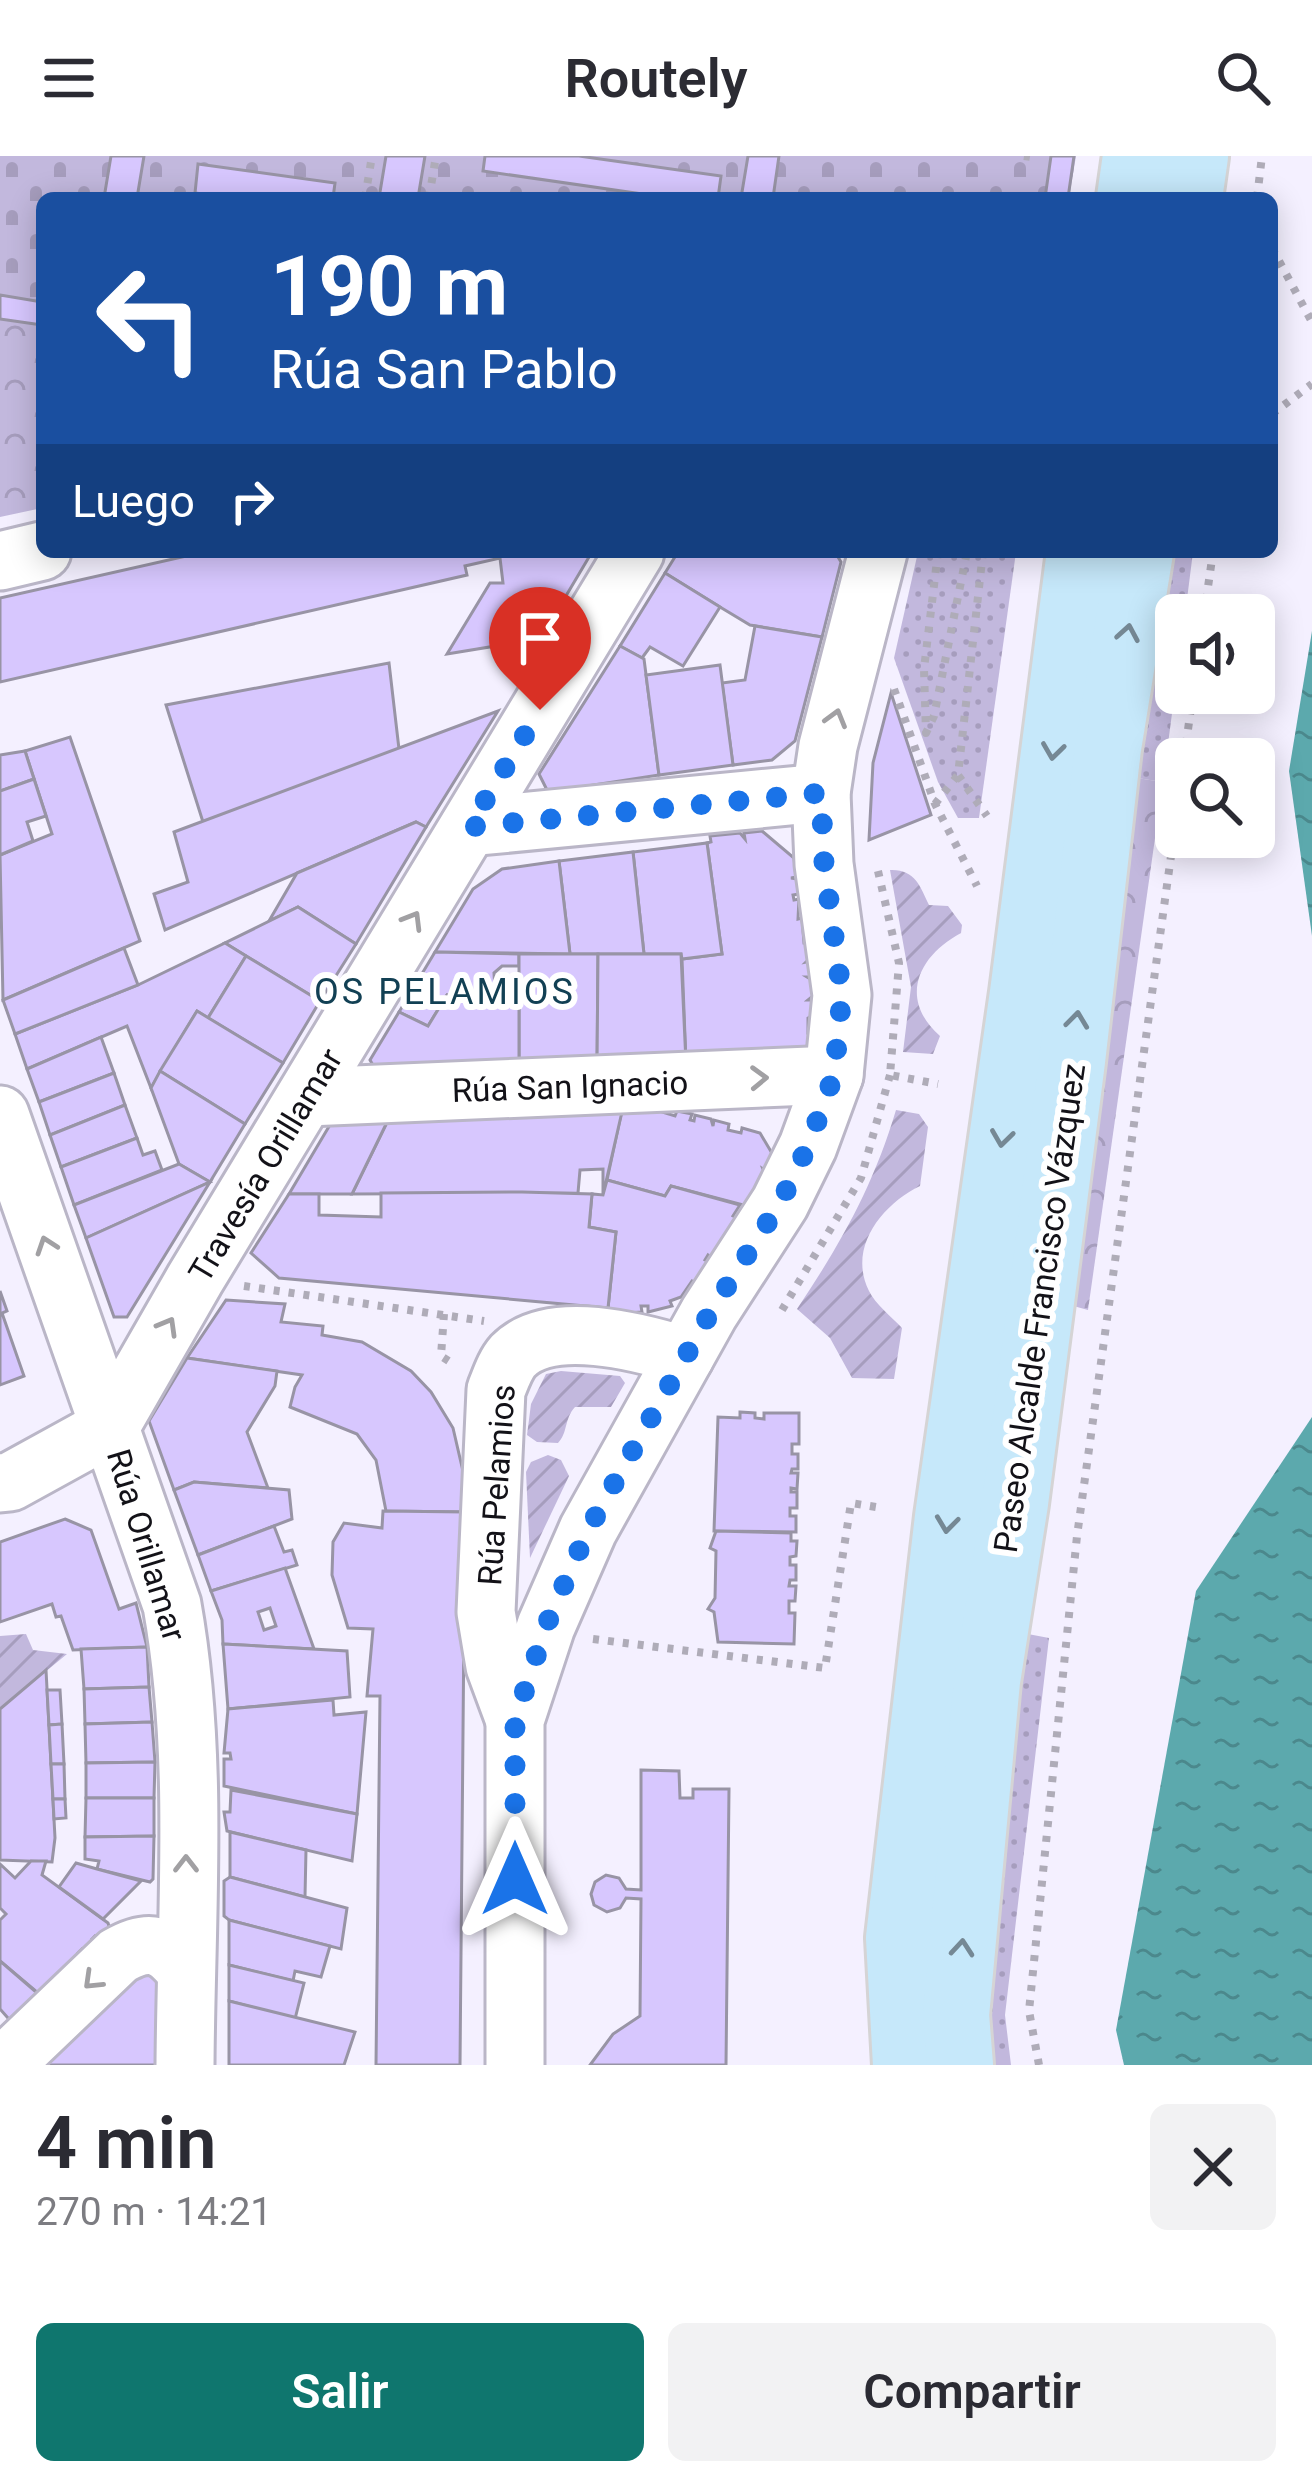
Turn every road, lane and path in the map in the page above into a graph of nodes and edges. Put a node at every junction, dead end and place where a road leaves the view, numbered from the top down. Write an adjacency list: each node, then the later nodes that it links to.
1 (372, 156): 8 (path)
2 (436, 156): 9 (path)
3 (1024, 156): 7 (path)
4 (1136, 156): 10 (main road)
5 (1195, 156): 11 (main road)
6 (1262, 156): 12 (path)
7 (1037, 158)
8 (366, 192)
9 (430, 192)
10 (1131, 192)
11 (1190, 192)
12 (1258, 192)
13 (1278, 259): 14 (path)
14 (1312, 322)
15 (1312, 384): 16 (path)
16 (1278, 410)
17 (36, 552): 26 (street)
18 (631, 558): 33 (street, Travesía Orillamar)
19 (876, 558): 30 (street, Rúa Pelamios, one-way to 19)
20 (937, 558): 21 (path)
21 (966, 558)
22 (982, 558): 29 (path)
23 (1079, 558): 54 (main road, Paseo Alcalde Francisco Vázquez, one-way to 54)
24 (1139, 558): 55 (main road, Paseo Alcalde Francisco Vázquez, one-way to 24)
25 (1212, 558): 27 (path)
26 (0, 561)
27 (1207, 594)
28 (892, 683): 31 (path)
29 (958, 775): 31 (path); 32 (path)
30 (821, 793): 33 (street); 37 (street, Rúa Pelamios)
31 (935, 804): 36 (path)
32 (987, 816)
33 (469, 827): 39 (street, Travesía Orillamar, one-way to 33)
34 (1171, 858): 56 (path)
35 (877, 865): 37 (path)
36 (976, 886)
37 (862, 1075): 38 (path); 39 (street, Rúa San Ignacio, one-way to 37); 42 (path); 44 (street, Rúa Pelamios)
38 (938, 1084)
39 (307, 1097): 45 (street, Travesía Orillamar, one-way to 39)
40 (0, 1115): 45 (street, Rúa Orillamar, one-way to 40)
41 (237, 1285): 43 (path)
42 (782, 1310)
43 (498, 1323)
44 (685, 1356): 49 (street, Rúa Pelamios); 49 (street, Rúa Pelamios)
45 (110, 1427): 46 (street); 50 (street, Rúa Orillamar, one-way to 45)
46 (0, 1483)
47 (882, 1508): 48 (path)
48 (596, 1639)
49 (515, 1720): 53 (street, Rúa Pelamios)
50 (186, 1971): 51 (street, one-way to 51); 52 (street, Rúa Orillamar)
51 (4, 2065)
52 (185, 2065)
53 (515, 2065)
54 (906, 2065)
55 (960, 2065)
56 (1039, 2065)

